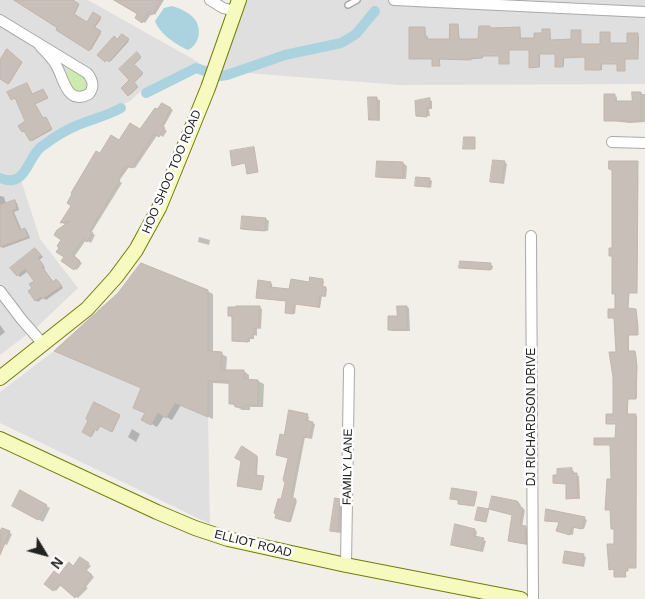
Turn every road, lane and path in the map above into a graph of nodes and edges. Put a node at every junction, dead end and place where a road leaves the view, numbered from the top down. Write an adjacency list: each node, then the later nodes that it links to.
1 (210, 0): 5 (street)
2 (357, 0): 4 (lane)
3 (394, 0): 6 (street)
4 (348, 5)
5 (237, 6): 13 (street, HOO SHOO TOO ROAD)
6 (645, 12)
7 (0, 21): 8 (street)
8 (40, 46): 8 (street)
9 (612, 142): 10 (street)
10 (645, 143)
11 (531, 236): 19 (street, DJ RICHARDSON DRIVE)
12 (0, 291): 13 (street)
13 (44, 345): 15 (street, HOO SHOO TOO ROAD)
14 (349, 370): 17 (street, FAMILY LANE)
15 (0, 378)
16 (0, 439): 17 (street, ELLIOT ROAD)
17 (346, 565): 18 (street, ELLIOT ROAD)
18 (521, 599)
19 (533, 599)

